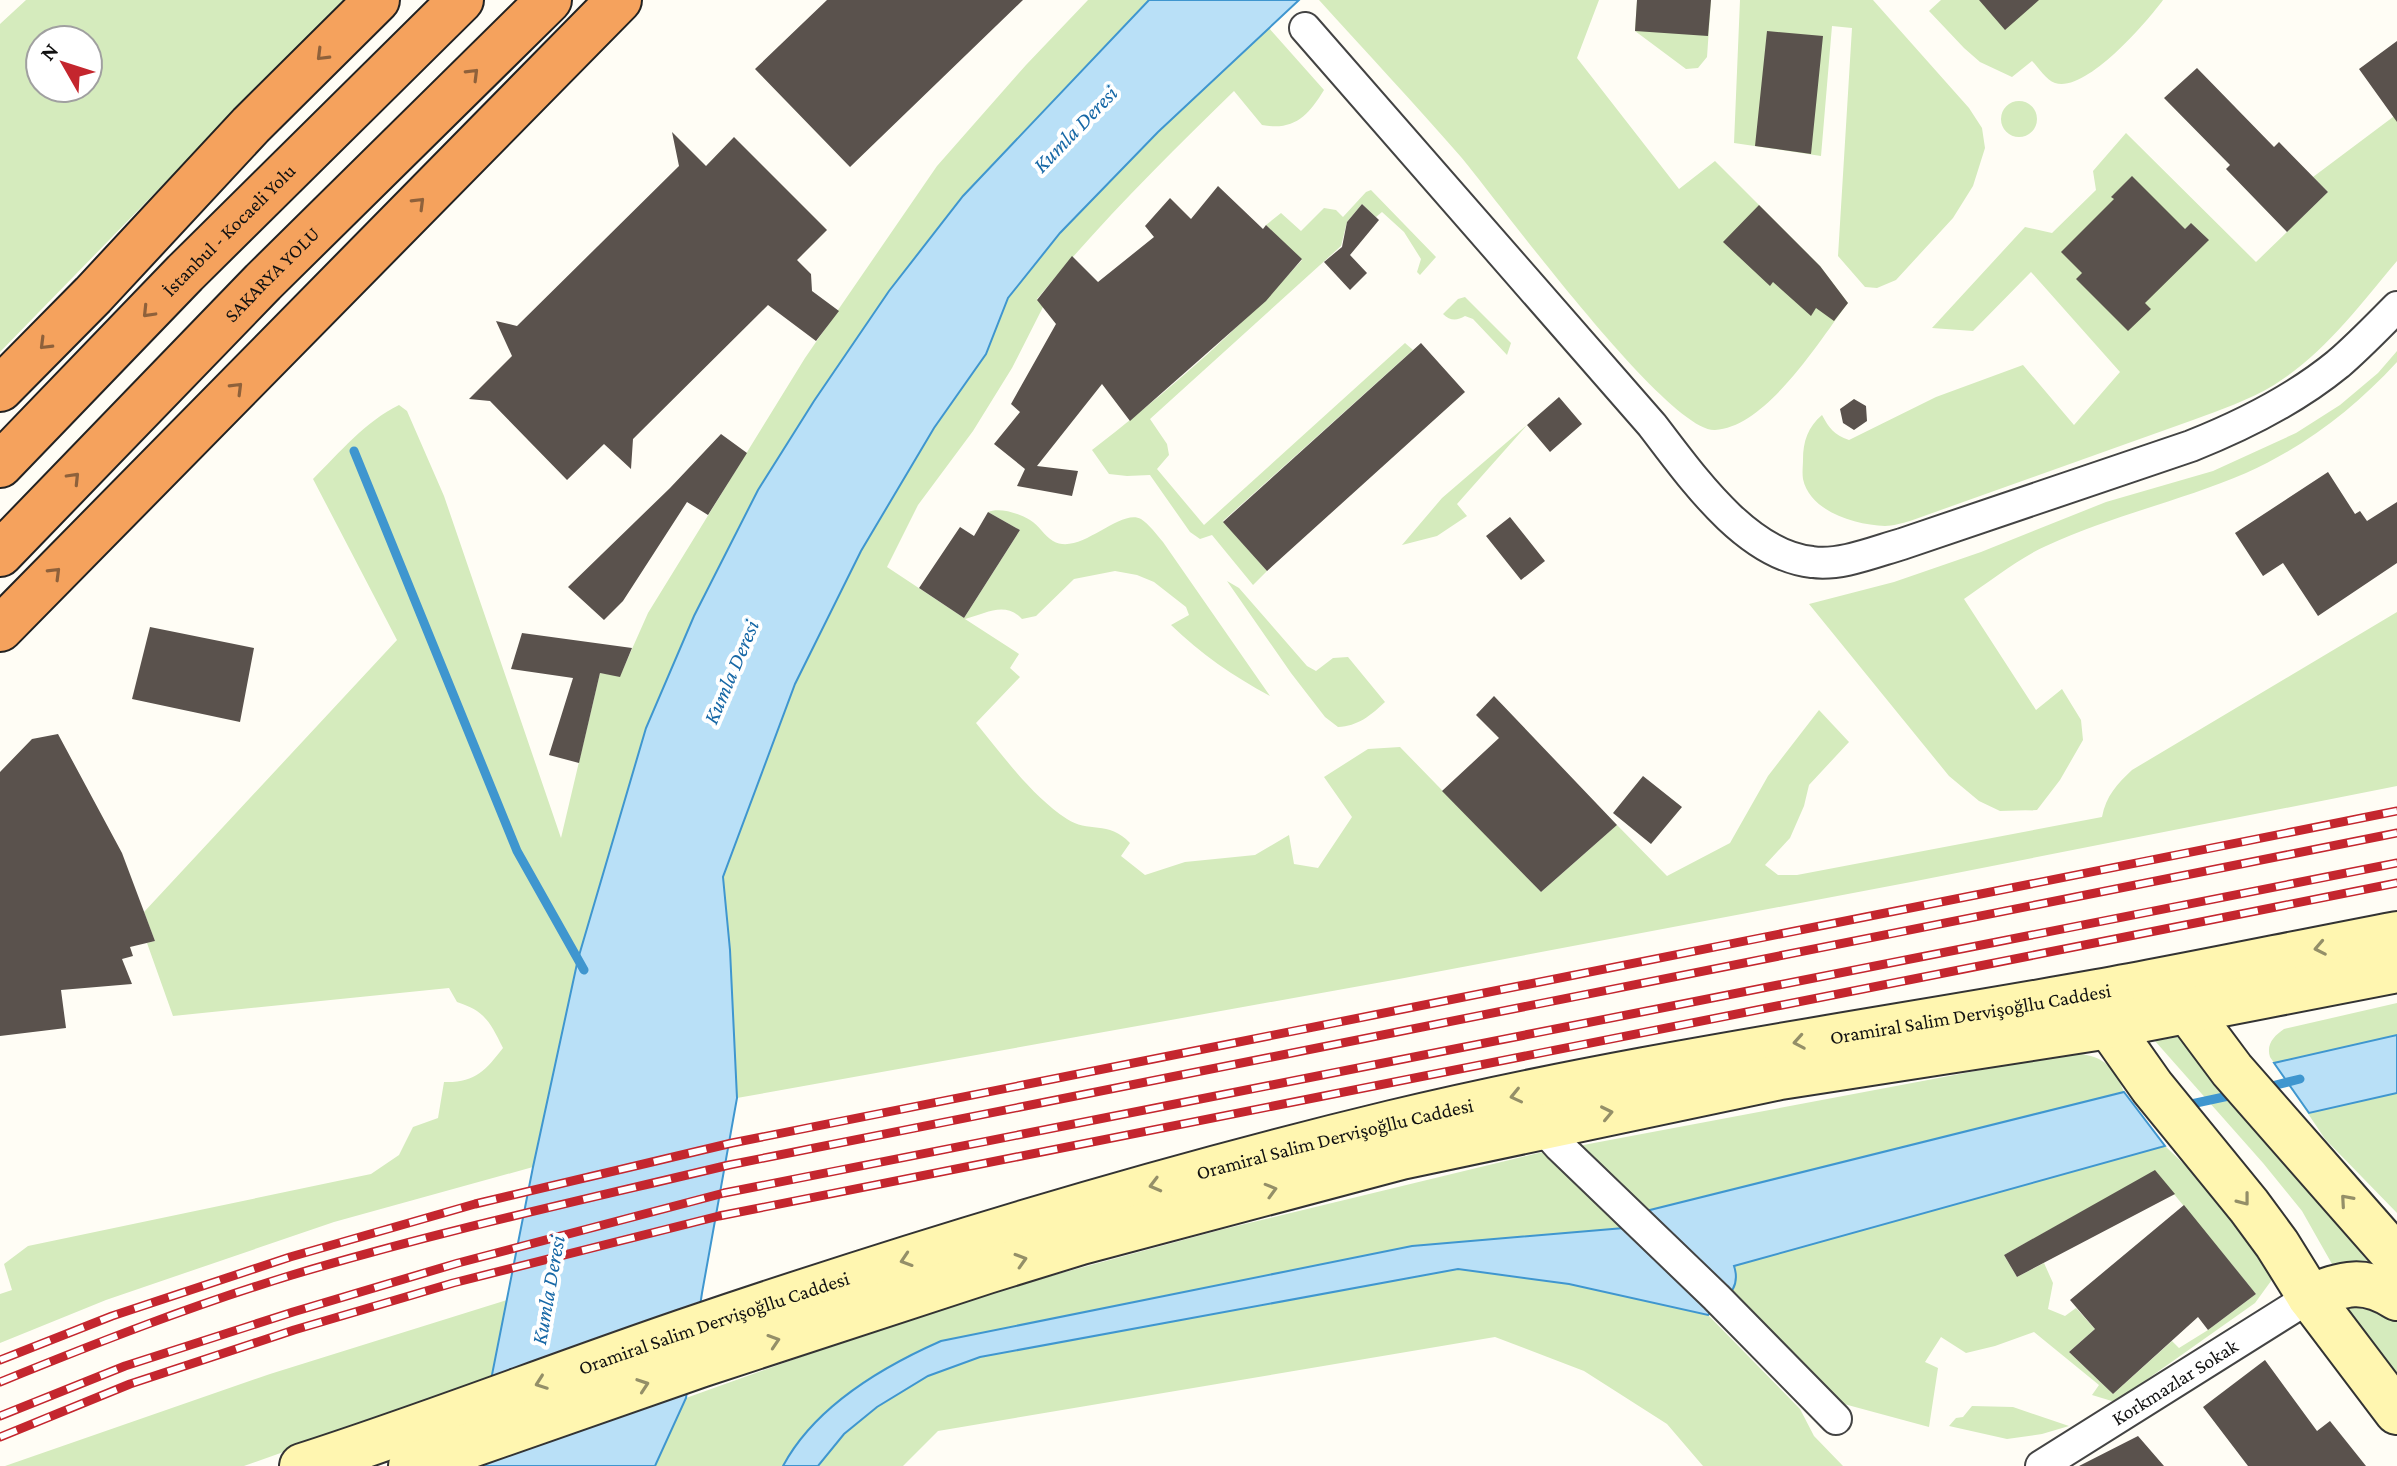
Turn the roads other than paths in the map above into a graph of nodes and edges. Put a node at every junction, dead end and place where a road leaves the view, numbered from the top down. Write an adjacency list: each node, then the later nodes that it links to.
1 (377, 0): 10 (highway, one-way to 10)
2 (423, 0): 7 (highway)
3 (461, 0): 7 (highway, İstanbul - Kocaeli Yolu)
4 (549, 0): 8 (highway, SAKARYA YOLU, one-way to 4)
5 (616, 0): 8 (highway); 13 (highway, one-way to 5)
6 (1305, 28): 9 (street)
7 (185, 273): 11 (highway, İstanbul - Kocaeli Yolu, one-way to 11)
8 (263, 282): 12 (highway, SAKARYA YOLU, one-way to 8)
9 (2397, 307)
10 (0, 389)
11 (0, 465)
12 (0, 554)
13 (0, 629)
14 (2397, 934): 16 (main road, Oramiral Salim Dervişoğllu Caddesi, one-way to 16)
15 (2397, 970): 17 (main road, Oramiral Salim Dervişoğllu Caddesi)
16 (2179, 994): 17 (main road, Oramiral Salim Dervişoğllu Caddesi); 18 (main road, Oramiral Salim Dervişoğllu Caddesi); 19 (main road)
17 (2272, 995): 19 (main road)
18 (2103, 1009): 20 (main road, Oramiral Salim Dervişoğllu Caddesi, one-way to 18); 22 (main road, one-way to 22); 24 (main road, Oramiral Salim Dervişoğllu Caddesi, one-way to 24)
19 (2241, 1075): 21 (main road, one-way to 19)
20 (1550, 1136): 24 (main road, Oramiral Salim Dervişoğllu Caddesi, one-way to 20); 26 (street)
21 (2397, 1258)
22 (2310, 1297): 23 (main road); 25 (main road); 29 (street, Korkmazlar Sokak)
23 (2397, 1298)
24 (697, 1347): 27 (main road, Oramiral Salim Dervişoğllu Caddesi, one-way to 27); 28 (main road, Oramiral Salim Dervişoğllu Caddesi, one-way to 24)
25 (2397, 1412)
26 (1836, 1419)
27 (302, 1466)
28 (411, 1466)
29 (2041, 1466)

